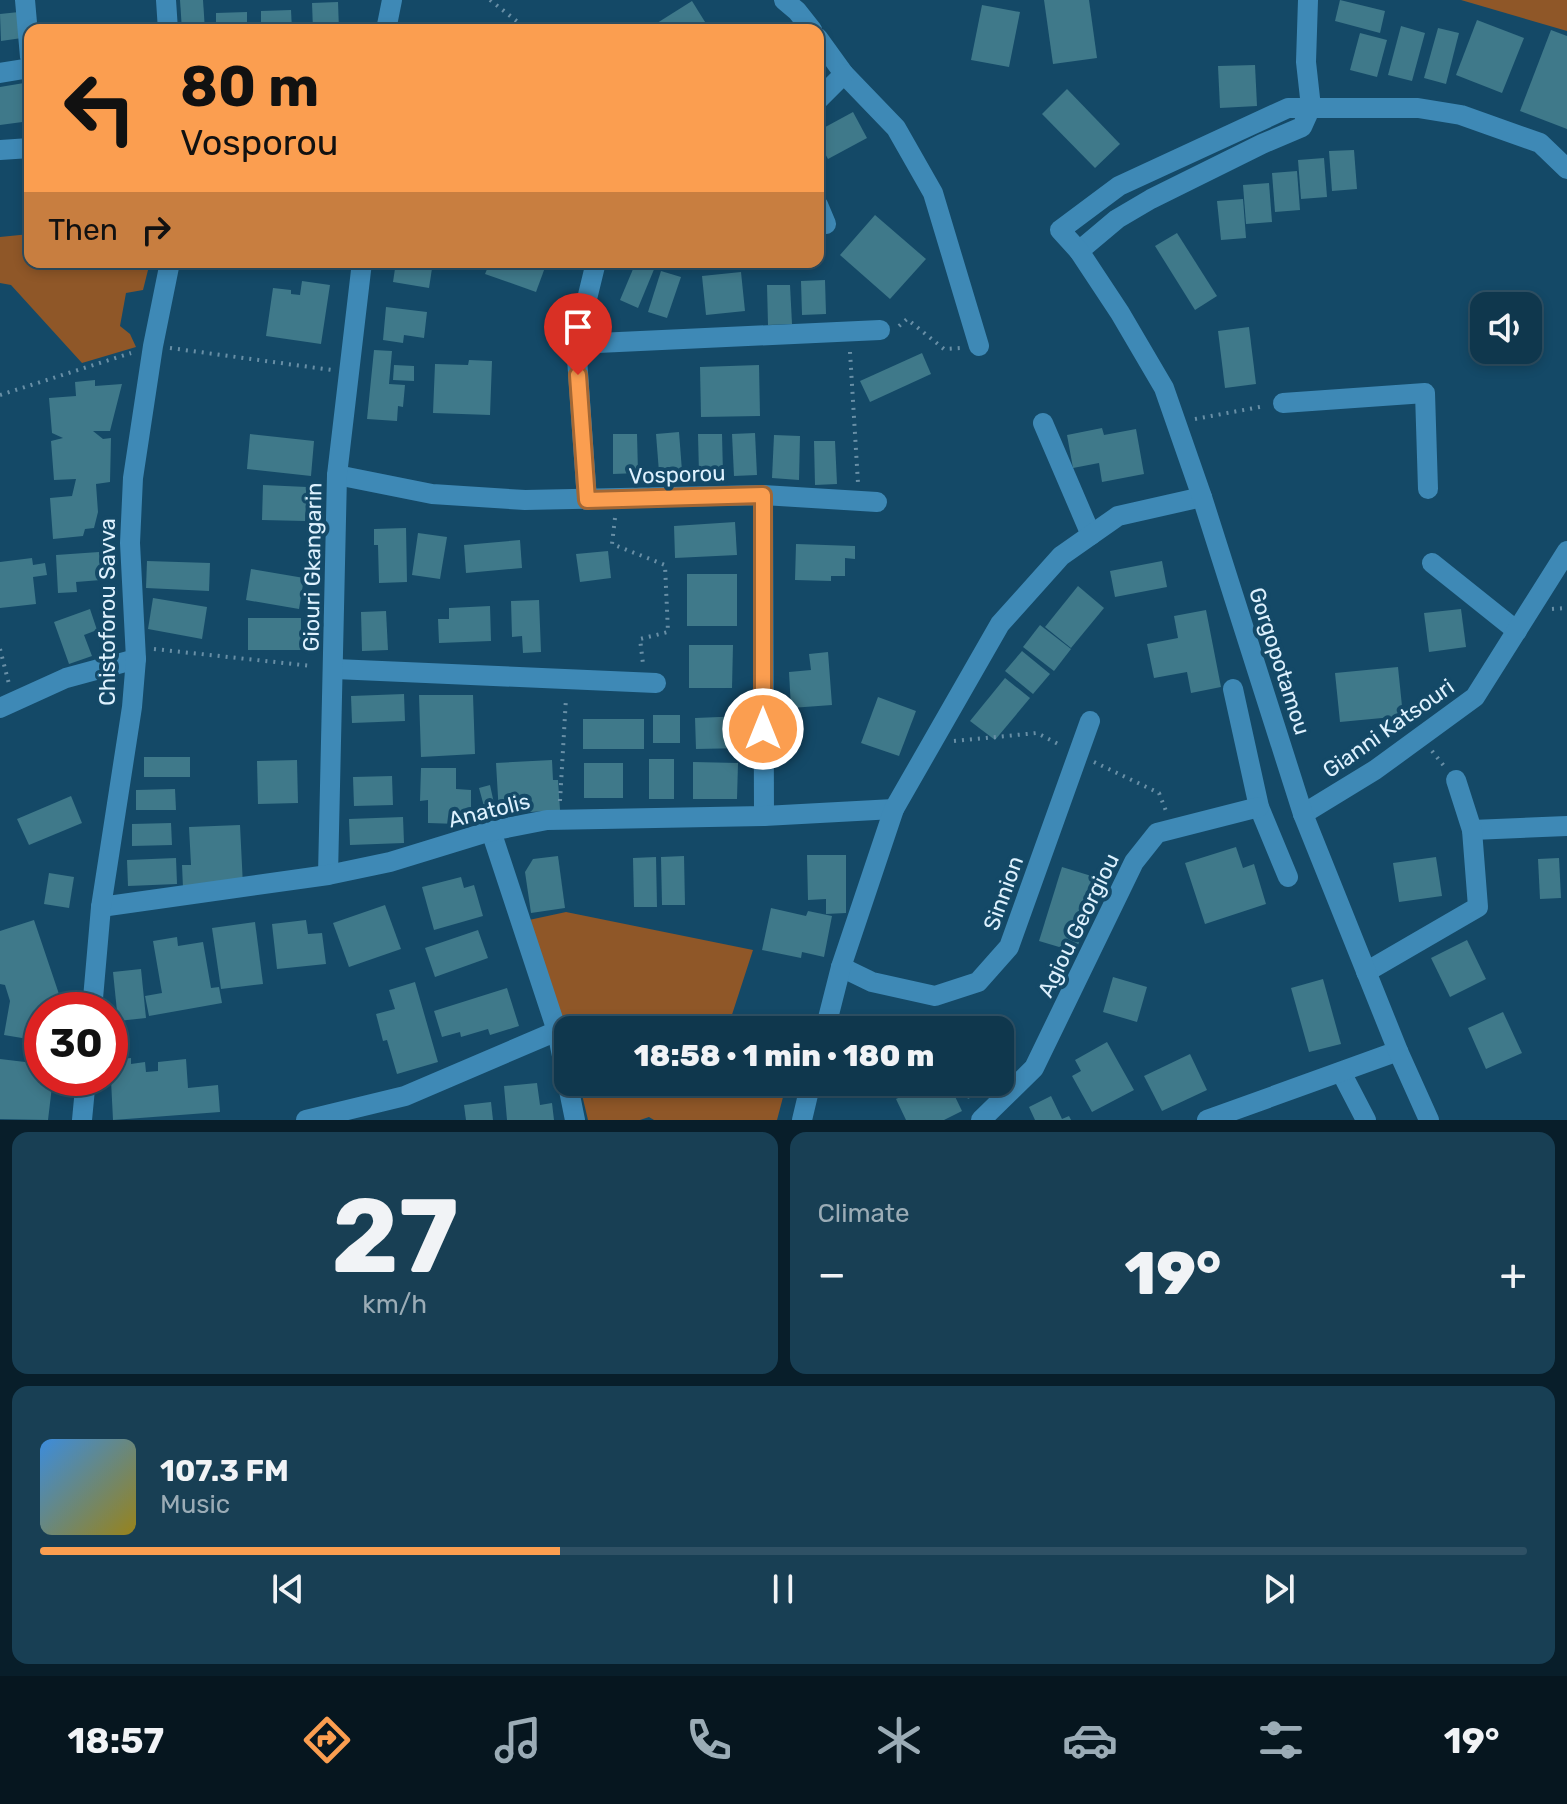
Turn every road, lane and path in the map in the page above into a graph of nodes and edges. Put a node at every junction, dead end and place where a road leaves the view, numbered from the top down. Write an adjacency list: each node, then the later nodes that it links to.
1 (25, 0): 7 (street)
2 (166, 0): 8 (street)
3 (392, 0): 9 (street)
4 (490, 0): 10 (path)
5 (784, 0): 11 (street)
6 (1308, 0): 17 (street)
7 (27, 24)
8 (168, 24)
9 (387, 24)
10 (520, 24)
11 (807, 24)
12 (824, 46): 15 (street)
13 (24, 69): 14 (street)
14 (0, 73)
15 (844, 74): 16 (street); 31 (street)
16 (824, 94)
17 (1311, 107): 20 (street); 23 (street); 23 (street, Gorgopotamou)
18 (24, 148): 19 (street)
19 (0, 150)
20 (1567, 169)
21 (824, 219): 22 (street)
22 (826, 224)
23 (1079, 251): 35 (street, Gorgopotamou)
24 (169, 268): 30 (street, Chistoforou Savva)
25 (361, 268): 32 (street, Giouri Gkangarin)
26 (595, 268): 29 (street)
27 (880, 330): 28 (street); 31 (path)
28 (848, 332): 29 (street); 43 (path)
29 (576, 344): 41 (street)
30 (153, 346): 32 (path); 33 (path); 49 (street, Chistoforou Savva)
31 (979, 346)
32 (348, 372): 37 (street, Giouri Gkangarin)
33 (0, 395)
34 (1283, 403): 35 (path); 38 (street)
35 (1176, 422): 40 (street, Gorgopotamou)
36 (1043, 423): 44 (street)
37 (337, 475): 41 (street, Vosporou); 50 (street, Giouri Gkangarin)
38 (1428, 489)
39 (763, 495): 42 (street, Vosporou); 43 (street, Vosporou); 61 (street)
40 (1202, 497): 44 (street); 60 (street, Gorgopotamou)
41 (587, 500): 42 (street, Vosporou)
42 (617, 500): 52 (path)
43 (868, 502)
44 (1091, 535): 59 (street)
45 (1567, 552): 47 (street, Gianni Katsouri)
46 (1432, 563): 47 (street)
47 (1517, 631): 56 (street, Gianni Katsouri)
48 (0, 649): 54 (path)
49 (135, 653): 50 (path); 54 (street); 68 (street, Chistoforou Savva)
50 (335, 669): 51 (street); 66 (street, Giouri Gkangarin)
51 (567, 679): 52 (street); 62 (path)
52 (650, 683)
53 (1233, 689): 58 (street)
54 (7, 705)
55 (1090, 721): 69 (street, Sinnion)
56 (1420, 737): 57 (path); 60 (street, Gianni Katsouri)
57 (1456, 780): 64 (street)
58 (1259, 807): 67 (street); 84 (street, Agiou Georgiou)
59 (894, 809): 61 (street, Anatolis); 69 (street)
60 (1303, 814): 70 (street, Gorgopotamou)
61 (764, 816): 62 (street, Anatolis)
62 (559, 820): 65 (street, Anatolis)
63 (1567, 826): 64 (street)
64 (1472, 830): 70 (street)
65 (491, 831): 66 (street, Anatolis); 73 (street)
66 (328, 875): 68 (street, Anatolis)
67 (1288, 877)
68 (101, 907): 71 (street, Chistoforou Savva)
69 (841, 967): 72 (street)
70 (1366, 972): 75 (street, Gorgopotamou)
71 (94, 992)
72 (829, 1016)
73 (554, 1022)
74 (554, 1032): 81 (street)
75 (1398, 1051): 76 (street); 87 (street, Gorgopotamou)
76 (1341, 1072): 85 (street); 86 (street)
77 (84, 1096): 80 (street)
78 (570, 1096): 82 (street)
79 (808, 1096): 83 (street)
80 (82, 1120)
81 (306, 1120)
82 (575, 1120)
83 (802, 1120)
84 (981, 1120)
85 (1207, 1120)
86 (1366, 1120)
87 (1429, 1120)

